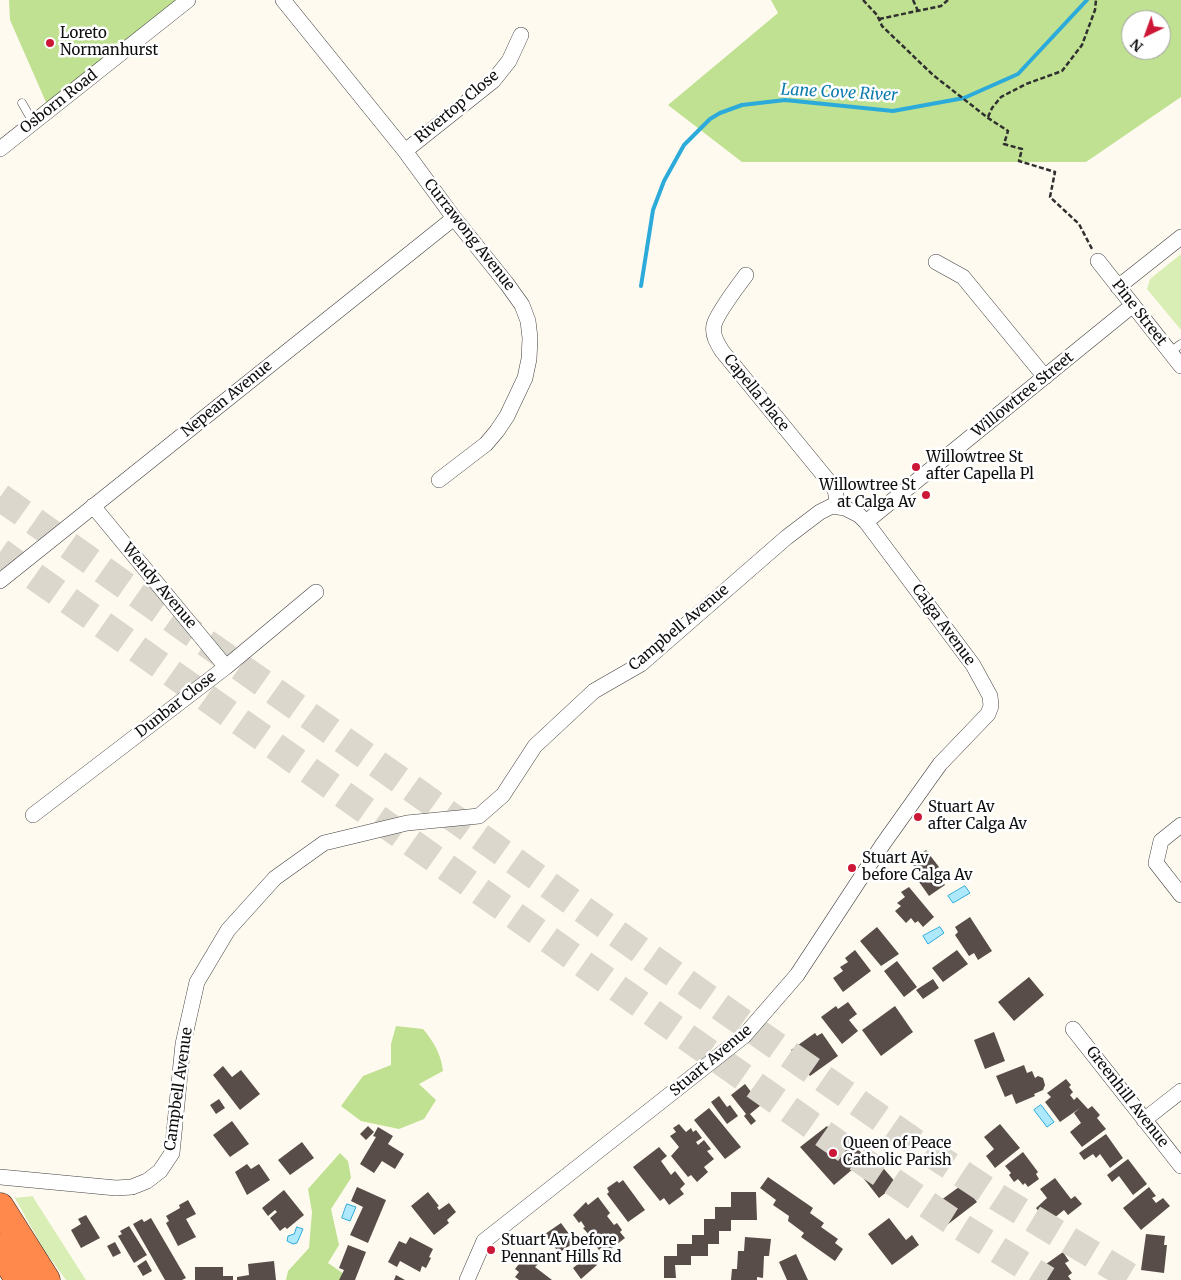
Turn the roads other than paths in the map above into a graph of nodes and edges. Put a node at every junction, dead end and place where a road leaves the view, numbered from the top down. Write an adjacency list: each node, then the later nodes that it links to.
1 (188, 0): 5 (street, Osborn Road)
2 (283, 0): 7 (street, Currawong Avenue)
3 (521, 35): 7 (street, Rivertop Close)
4 (22, 104): 5 (lane)
5 (33, 122): 6 (street, Osborn Road)
6 (0, 148)
7 (405, 151): 8 (street, Currawong Avenue)
8 (454, 218): 18 (street, Currawong Avenue); 19 (street, Nepean Avenue)
9 (1181, 237): 13 (street)
10 (1098, 261): 13 (street, Pine Street)
11 (936, 262): 17 (street)
12 (746, 274): 20 (street, Capella Place)
13 (1118, 287): 14 (street, Pine Street)
14 (1133, 305): 15 (street, Pine Street); 17 (street, Willowtree Street)
15 (1176, 348): 16 (street, Pine Street)
16 (1181, 366)
17 (1045, 377): 21 (street, Willowtree Street)
18 (439, 480)
19 (93, 506): 22 (street, Nepean Avenue); 24 (street, Wendy Avenue)
20 (838, 507): 21 (street); 33 (street, Campbell Avenue)
21 (866, 522): 25 (street, Calga Avenue)
22 (0, 581)
23 (316, 592): 24 (street, Dunbar Close)
24 (226, 667): 26 (street, Dunbar Close)
25 (971, 731): 38 (street, Stuart Avenue)
26 (33, 815)
27 (1181, 825): 28 (street)
28 (1181, 895)
29 (1073, 1029): 31 (street, Greenhill Avenue)
30 (1181, 1091): 31 (street)
31 (1144, 1120): 32 (street, Greenhill Avenue)
32 (1181, 1166)
33 (0, 1177)
34 (0, 1207): 37 (highway)
35 (0, 1248): 36 (highway)
36 (19, 1280)
37 (46, 1280)
38 (467, 1280)

